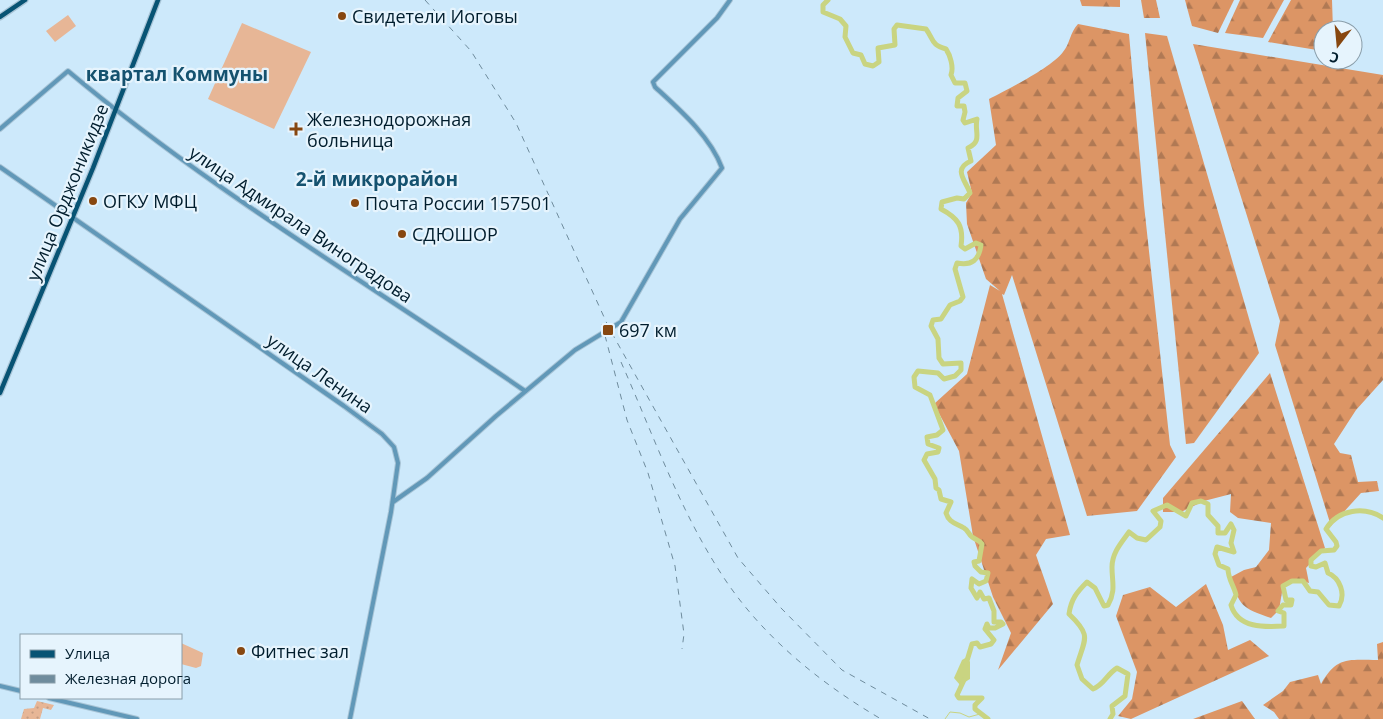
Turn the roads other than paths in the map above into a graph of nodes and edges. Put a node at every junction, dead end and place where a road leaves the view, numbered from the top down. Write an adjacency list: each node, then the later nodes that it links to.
1 (25, 0): 4 (main road)
2 (158, 0): 5 (main road, улица Орджоникидзе)
3 (730, 0): 9 (street)
4 (0, 17)
5 (115, 111): 6 (street, улица Адмирала Виноградова); 8 (main road, улица Орджоникидзе); 9 (street, улица Адмирала Виноградова)
6 (0, 129)
7 (0, 167): 8 (street, улица Ленина)
8 (72, 217): 10 (main road, улица Орджоникидзе); 11 (street, улица Ленина)
9 (525, 391): 11 (street)
10 (0, 393)
11 (393, 502): 16 (street, улица Ленина)
12 (0, 686): 13 (street)
13 (20, 691)
14 (53, 699): 15 (street)
15 (137, 719)
16 (350, 719)

